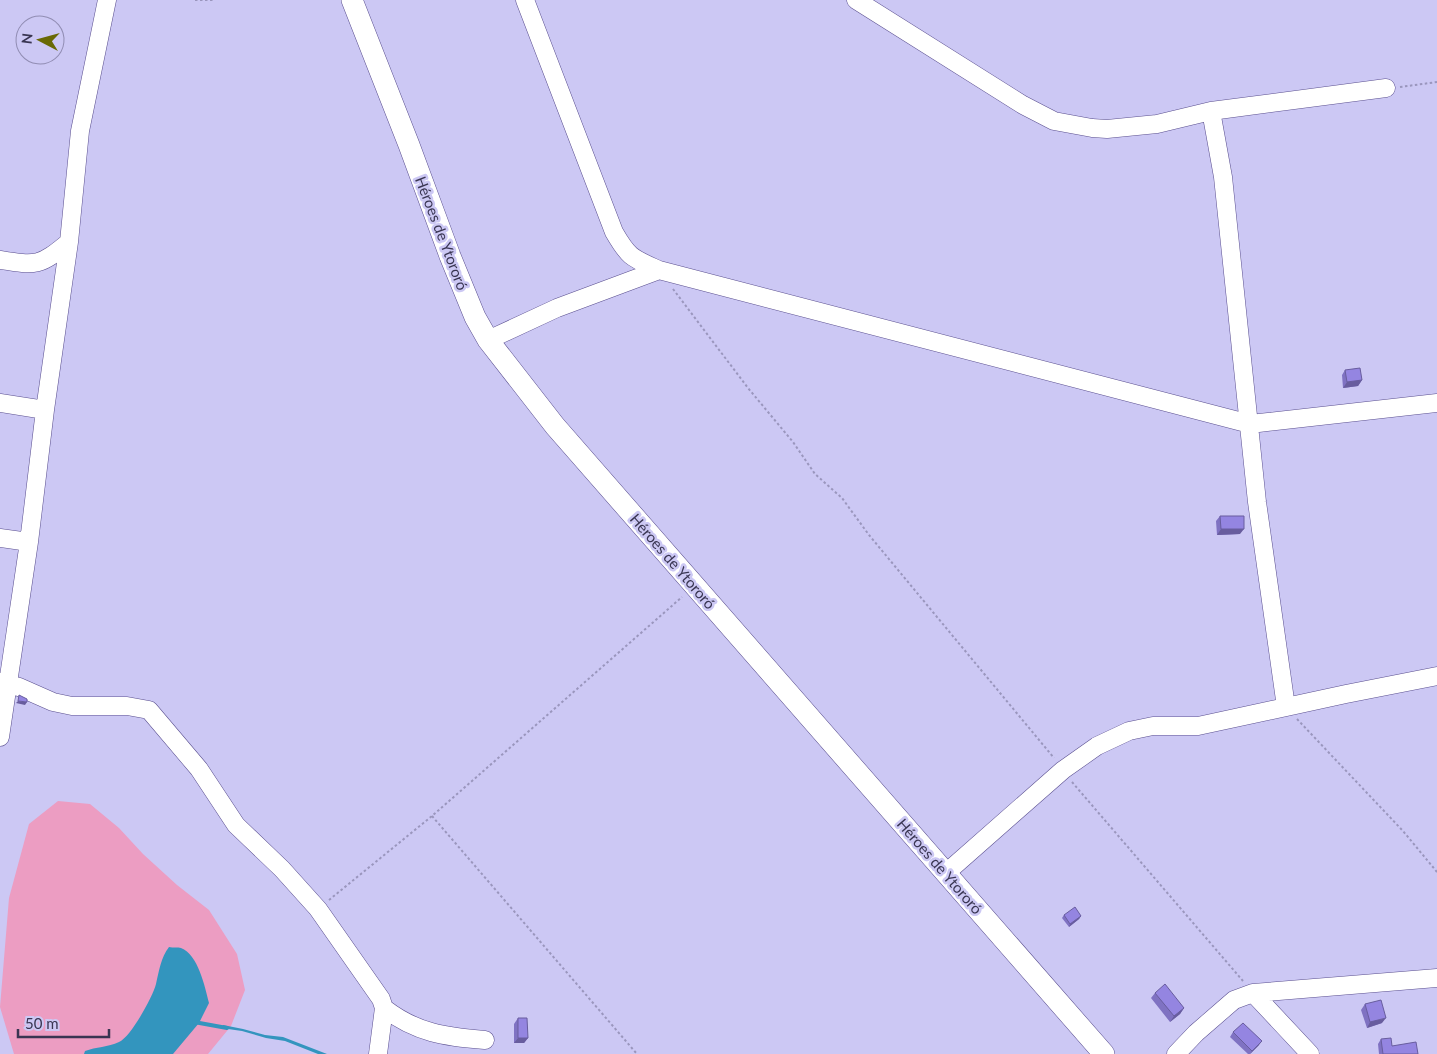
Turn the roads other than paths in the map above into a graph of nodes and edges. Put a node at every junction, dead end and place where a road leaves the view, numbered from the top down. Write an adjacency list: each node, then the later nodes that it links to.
1 (107, 0): 7 (street)
2 (352, 0): 10 (main road, Héroes de Ytororó)
3 (525, 0): 9 (street)
4 (856, 0): 6 (street)
5 (1386, 88): 6 (street)
6 (1211, 111): 14 (street)
7 (69, 242): 8 (street); 13 (street)
8 (0, 260)
9 (658, 270): 10 (street); 14 (street)
10 (488, 340): 21 (main road, Héroes de Ytororó)
11 (0, 403): 13 (street)
12 (1437, 403): 14 (street)
13 (45, 410): 16 (street)
14 (1250, 424): 19 (street)
15 (0, 538): 16 (street)
16 (29, 542): 18 (street)
17 (1437, 676): 19 (street)
18 (4, 683): 20 (street); 24 (street)
19 (1286, 707): 21 (street)
20 (0, 737)
21 (946, 873): 27 (main road, Héroes de Ytororó)
22 (1437, 978): 23 (street)
23 (1253, 993): 28 (street); 29 (street)
24 (384, 1008): 25 (street); 26 (street)
25 (486, 1040)
26 (378, 1054)
27 (1104, 1054)
28 (1176, 1054)
29 (1310, 1054)

